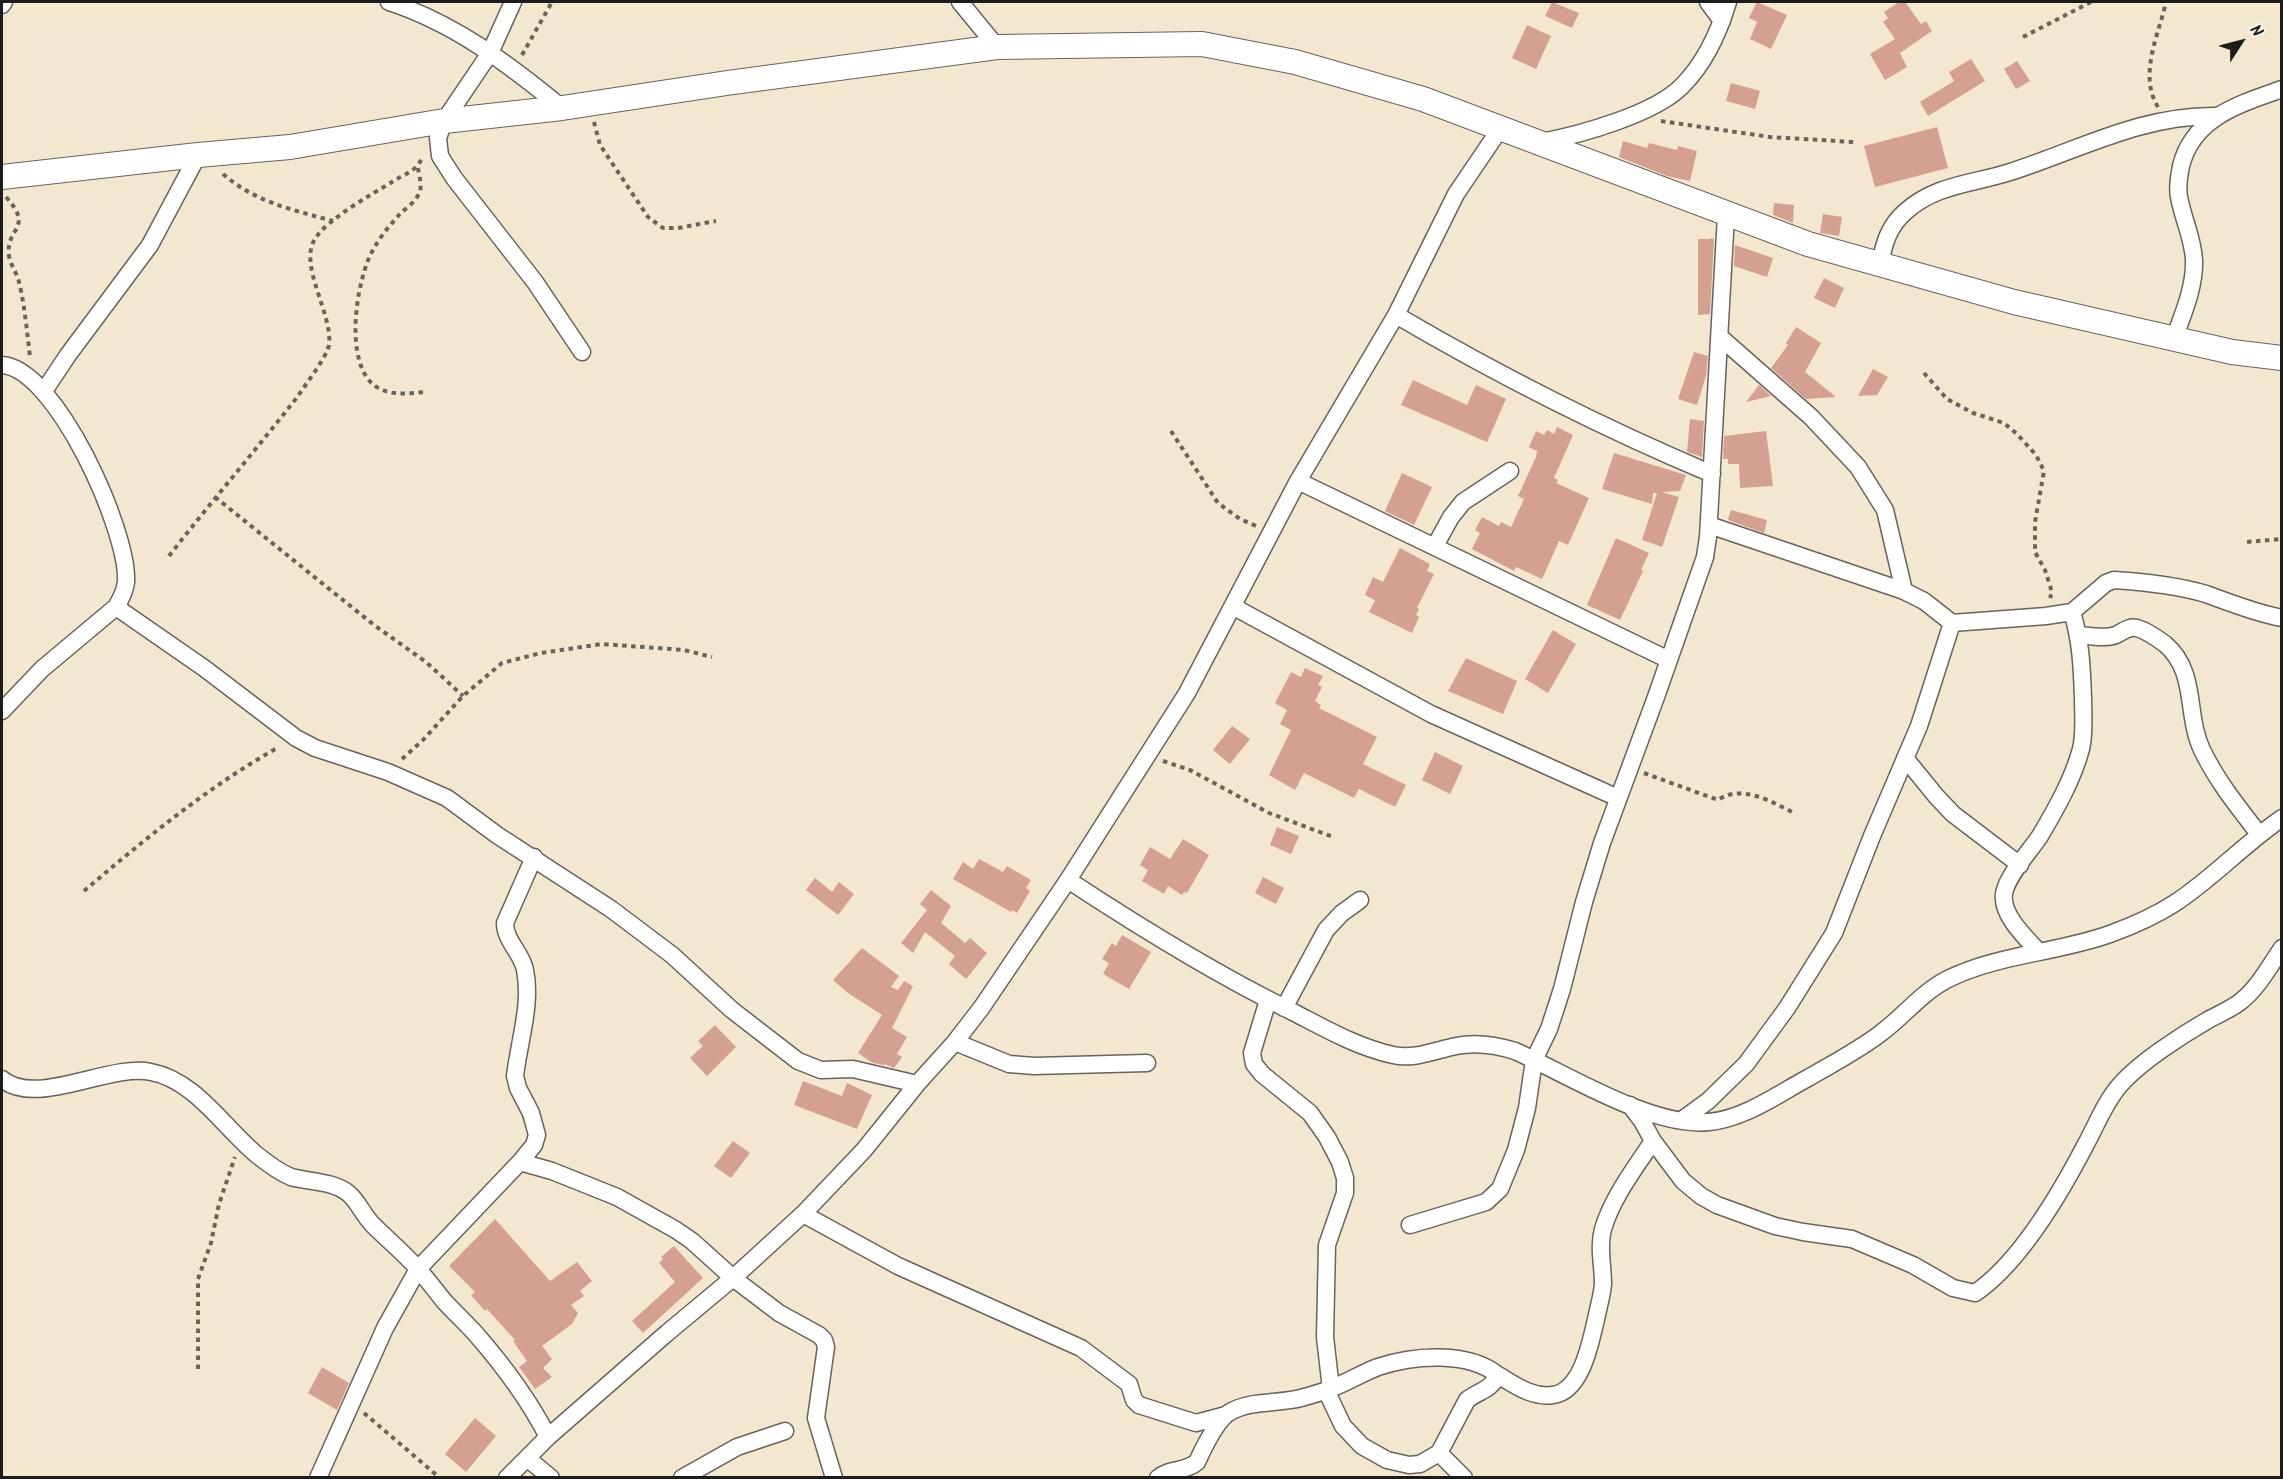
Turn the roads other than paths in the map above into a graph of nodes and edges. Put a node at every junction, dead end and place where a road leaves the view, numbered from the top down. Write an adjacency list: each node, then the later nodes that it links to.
1 (389, 2): 8 (street)
2 (513, 2): 8 (street)
3 (960, 2): 7 (street)
4 (1708, 2): 6 (street)
5 (1728, 2): 6 (street)
6 (1722, 21): 15 (street)
7 (997, 47): 11 (street); 14 (street)
8 (490, 53): 11 (street); 13 (street)
9 (2282, 77): 10 (street)
10 (2276, 91): 12 (street)
11 (562, 108): 13 (street)
12 (2216, 116): 19 (street); 22 (street)
13 (434, 122): 16 (street); 23 (street)
14 (1500, 129): 15 (street); 20 (street)
15 (1541, 142): 18 (street)
16 (201, 154): 17 (street); 26 (street)
17 (2, 177)
18 (1726, 215): 19 (street); 21 (street)
19 (1880, 264): 22 (street)
20 (1396, 315): 28 (street); 29 (street)
21 (1720, 338): 28 (street); 32 (street)
22 (2174, 339): 24 (street)
23 (582, 352)
24 (2282, 358)
25 (2, 365): 26 (street)
26 (38, 386): 33 (street)
27 (1510, 471): 31 (street)
28 (1712, 474): 30 (street)
29 (1298, 481): 31 (street); 34 (street)
30 (1709, 525): 32 (street); 39 (street)
31 (1435, 546): 39 (street)
32 (1904, 591): 37 (street)
33 (116, 607): 40 (street); 45 (street)
34 (1234, 607): 42 (street); 47 (street)
35 (2072, 612): 36 (street); 37 (street); 38 (street)
36 (2282, 618)
37 (1952, 623): 41 (street)
38 (2079, 635): 44 (street); 46 (street)
39 (1669, 660): 42 (street)
40 (2, 711)
41 (1905, 758): 46 (street); 59 (street)
42 (1618, 798): 54 (street)
43 (2282, 818): 44 (street)
44 (2259, 834): 50 (street)
45 (534, 858): 57 (street); 61 (street)
46 (2020, 865): 50 (street)
47 (1068, 880): 51 (street); 53 (street)
48 (1360, 900): 52 (street)
49 (2282, 948): 60 (street)
50 (2038, 952): 59 (street)
51 (1268, 1000): 52 (street); 67 (street)
52 (1284, 1008): 54 (street)
53 (955, 1042): 55 (street); 57 (street)
54 (1534, 1060): 58 (street); 63 (street)
55 (1147, 1063)
56 (2, 1079): 64 (street)
57 (917, 1084): 62 (street)
58 (1629, 1105): 59 (street); 60 (street)
59 (1682, 1120)
60 (1653, 1142): 66 (street)
61 (520, 1162): 64 (street); 65 (street)
62 (802, 1214): 65 (street); 68 (street)
63 (1410, 1225)
64 (418, 1269): 70 (street); 73 (street)
65 (733, 1278): 70 (street); 77 (street)
66 (1498, 1375): 67 (street); 71 (street)
67 (1328, 1390): 68 (street); 71 (street)
68 (1226, 1415): 78 (street)
69 (785, 1431): 76 (street)
70 (548, 1437): 72 (street)
71 (1438, 1453): 79 (street)
72 (527, 1458): 74 (street); 75 (street)
73 (318, 1478)
74 (507, 1478)
75 (551, 1478)
76 (682, 1478)
77 (834, 1478)
78 (1158, 1478)
79 (1464, 1478)

